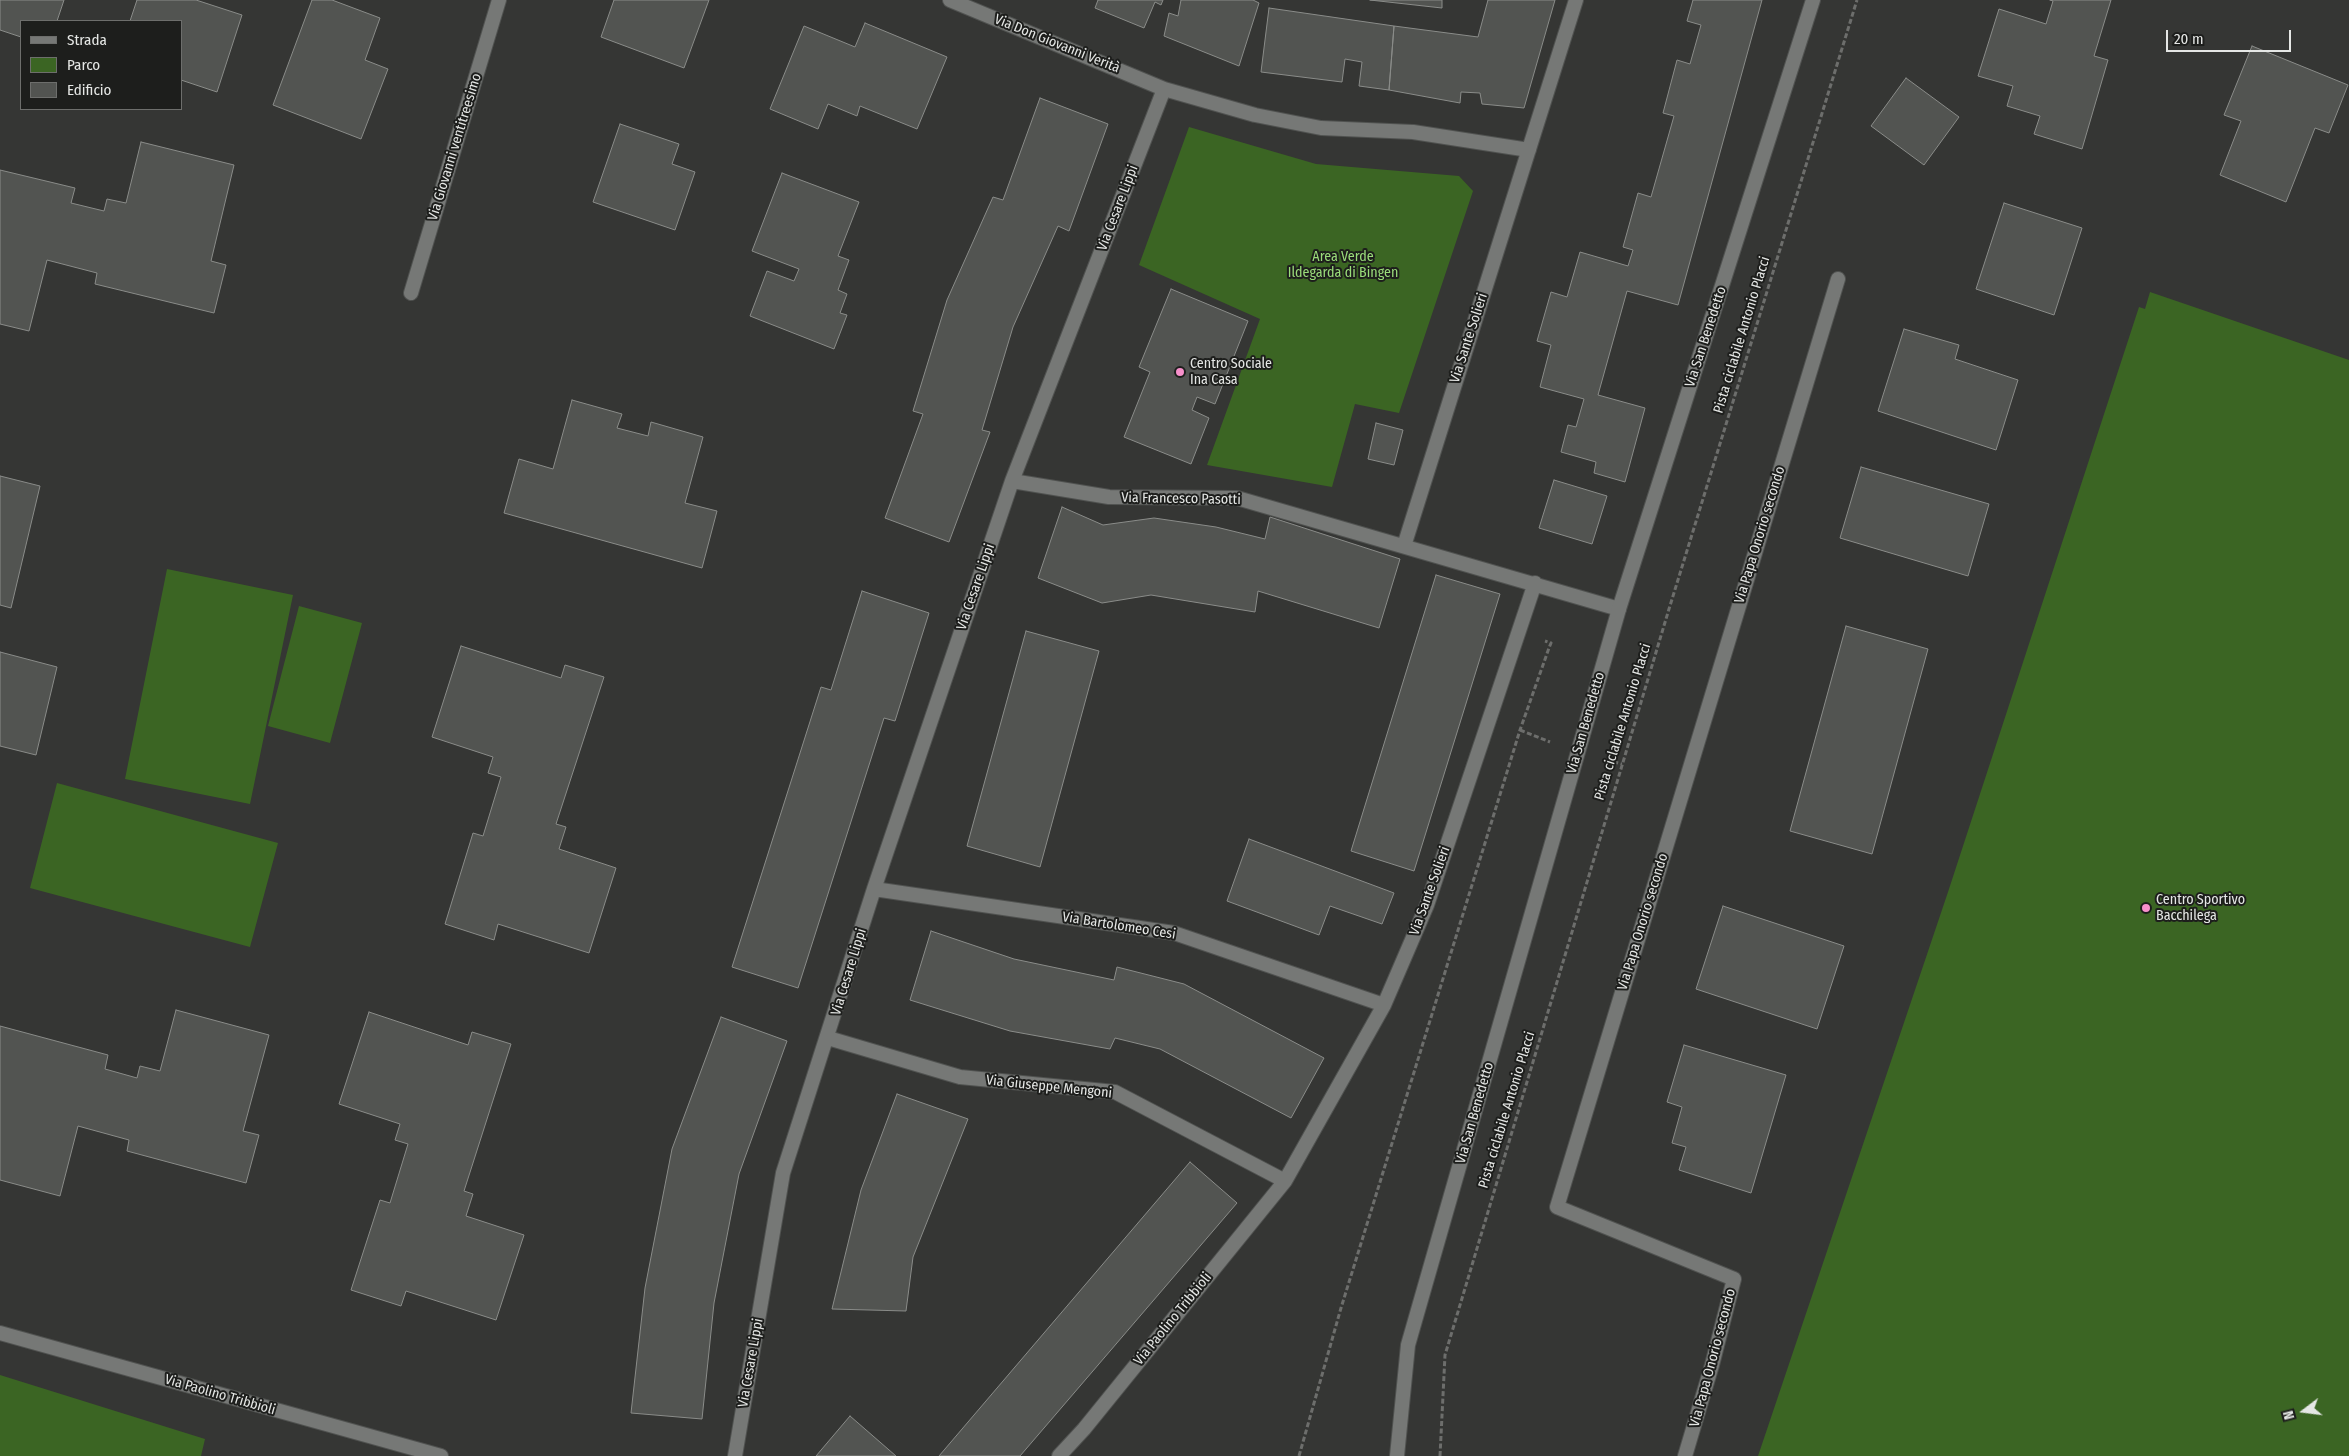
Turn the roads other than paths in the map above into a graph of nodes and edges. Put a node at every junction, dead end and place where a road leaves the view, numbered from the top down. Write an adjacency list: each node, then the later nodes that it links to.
1 (499, 0): 8 (street, Via Giovanni ventitreesimo)
2 (950, 0): 5 (street, Via Don Giovanni Verità)
3 (1576, 0): 6 (street, Via Sante Solieri)
4 (1813, 0): 12 (street, Via San Benedetto)
5 (1164, 89): 6 (street); 9 (street, Via Cesare Lippi)
6 (1529, 150): 10 (street, Via Sante Solieri)
7 (1838, 279): 22 (street, Via Papa Onorio secondo)
8 (411, 293)
9 (1012, 481): 10 (street, Via Francesco Pasotti); 13 (street, Via Cesare Lippi)
10 (1404, 546): 11 (street)
11 (1535, 584): 12 (street); 14 (street, Via Sante Solieri)
12 (1619, 609): 21 (street, Via San Benedetto)
13 (874, 889): 14 (street, Via Bartolomeo Cesi); 15 (street, Via Cesare Lippi)
14 (1384, 1005): 16 (street, Via Sante Solieri)
15 (828, 1038): 16 (street, Via Giuseppe Mengoni); 19 (street, Via Cesare Lippi)
16 (1285, 1181): 20 (street, Via Paolino Tribbioli)
17 (0, 1333): 18 (street, Via Paolino Tribbioli)
18 (441, 1456)
19 (735, 1456)
20 (1059, 1456)
21 (1397, 1456)
22 (1685, 1456)

